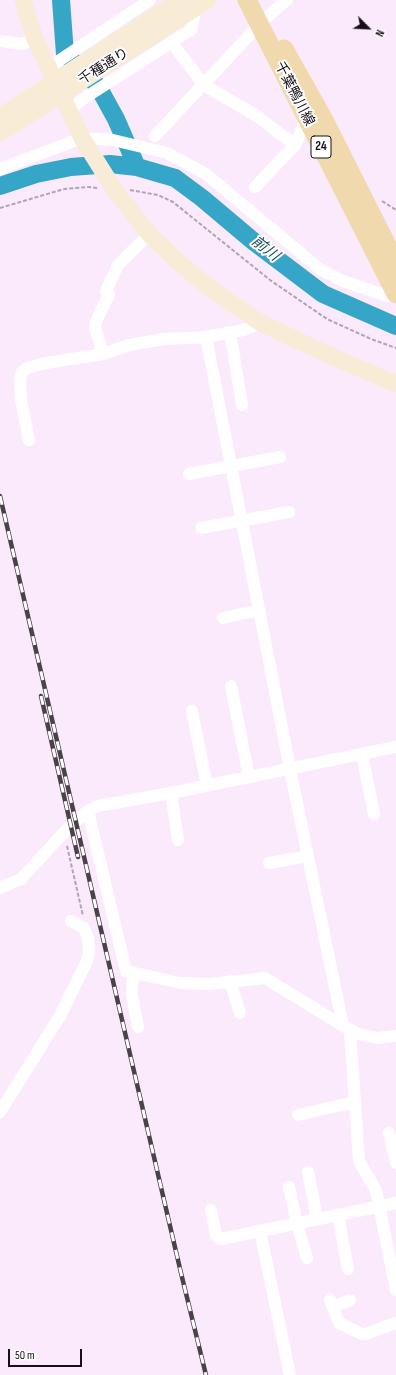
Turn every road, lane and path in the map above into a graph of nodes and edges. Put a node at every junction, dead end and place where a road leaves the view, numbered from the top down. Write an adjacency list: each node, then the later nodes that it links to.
1 (23, 0): 9 (street)
2 (180, 0): 7 (street, 千種通り)
3 (247, 0): 8 (main road, 千葉鴨川線 / 24)
4 (258, 0): 8 (main road, 千葉鴨川線 / 24)
5 (288, 0): 8 (street)
6 (202, 4): 7 (street, 千種通り); 11 (street)
7 (158, 14): 12 (street); 15 (street, 千種通り); 17 (street, 千種通り)
8 (263, 21): 13 (street); 16 (main road, 千葉鴨川線 / 24); 26 (main road, 千葉鴨川線 / 24)
9 (35, 39): 10 (street); 12 (street)
10 (0, 41)
11 (172, 43): 13 (street); 14 (street)
12 (48, 68): 14 (street)
13 (204, 85): 18 (street); 20 (street)
14 (69, 111): 19 (street)
15 (0, 117)
16 (306, 118): 20 (street); 27 (main road, 千葉鴨川線 / 24)
17 (0, 133)
18 (155, 136)
19 (82, 138): 21 (street); 23 (street); 27 (street)
20 (296, 144): 22 (street)
21 (0, 169)
22 (255, 187)
23 (114, 189): 24 (path); 25 (street); 31 (path)
24 (0, 208)
25 (149, 234): 28 (street); 32 (street)
26 (396, 263)
27 (396, 294)
28 (261, 322): 29 (street); 33 (street)
29 (230, 332): 30 (street); 34 (street)
30 (206, 337): 32 (street); 37 (street)
31 (396, 348)
32 (103, 354): 35 (street)
33 (396, 384)
34 (242, 405)
35 (29, 440)
36 (280, 457): 37 (street)
37 (231, 467): 38 (street); 40 (street)
38 (189, 474)
39 (288, 512): 40 (street)
40 (242, 521): 41 (street); 42 (street)
41 (201, 528)
42 (259, 610): 43 (street); 48 (street)
43 (223, 618)
44 (231, 686): 49 (street)
45 (192, 711): 50 (street)
46 (396, 747): 47 (street)
47 (362, 754): 48 (street); 53 (street)
48 (290, 769): 49 (street); 56 (street)
49 (248, 777): 50 (street)
50 (207, 786): 51 (street)
51 (170, 793): 52 (street); 55 (street)
52 (88, 811): 54 (street); 61 (street)
53 (374, 814)
54 (64, 833): 58 (street); 60 (path)
55 (178, 840)
56 (308, 856): 57 (street); 65 (street)
57 (269, 863)
58 (0, 888)
59 (71, 921): 60 (street)
60 (84, 928): 68 (street)
61 (133, 972): 62 (street); 64 (street)
62 (230, 981): 63 (street); 65 (street)
63 (240, 1013)
64 (138, 1026)
65 (347, 1028): 66 (street); 67 (street)
66 (396, 1036)
67 (355, 1102): 69 (street); 75 (street)
68 (0, 1112)
69 (298, 1115)
70 (389, 1133): 71 (street)
71 (396, 1163)
72 (308, 1172): 78 (street)
73 (289, 1187): 79 (street)
74 (396, 1203): 75 (street)
75 (380, 1207): 77 (street); 83 (street)
76 (211, 1210): 80 (street)
77 (338, 1215): 78 (street); 82 (street)
78 (318, 1219): 79 (street)
79 (297, 1224): 80 (street); 81 (street)
80 (260, 1231): 86 (street)
81 (307, 1258)
82 (348, 1269)
83 (396, 1290)
84 (350, 1300): 85 (street)
85 (396, 1323)
86 (290, 1375)

